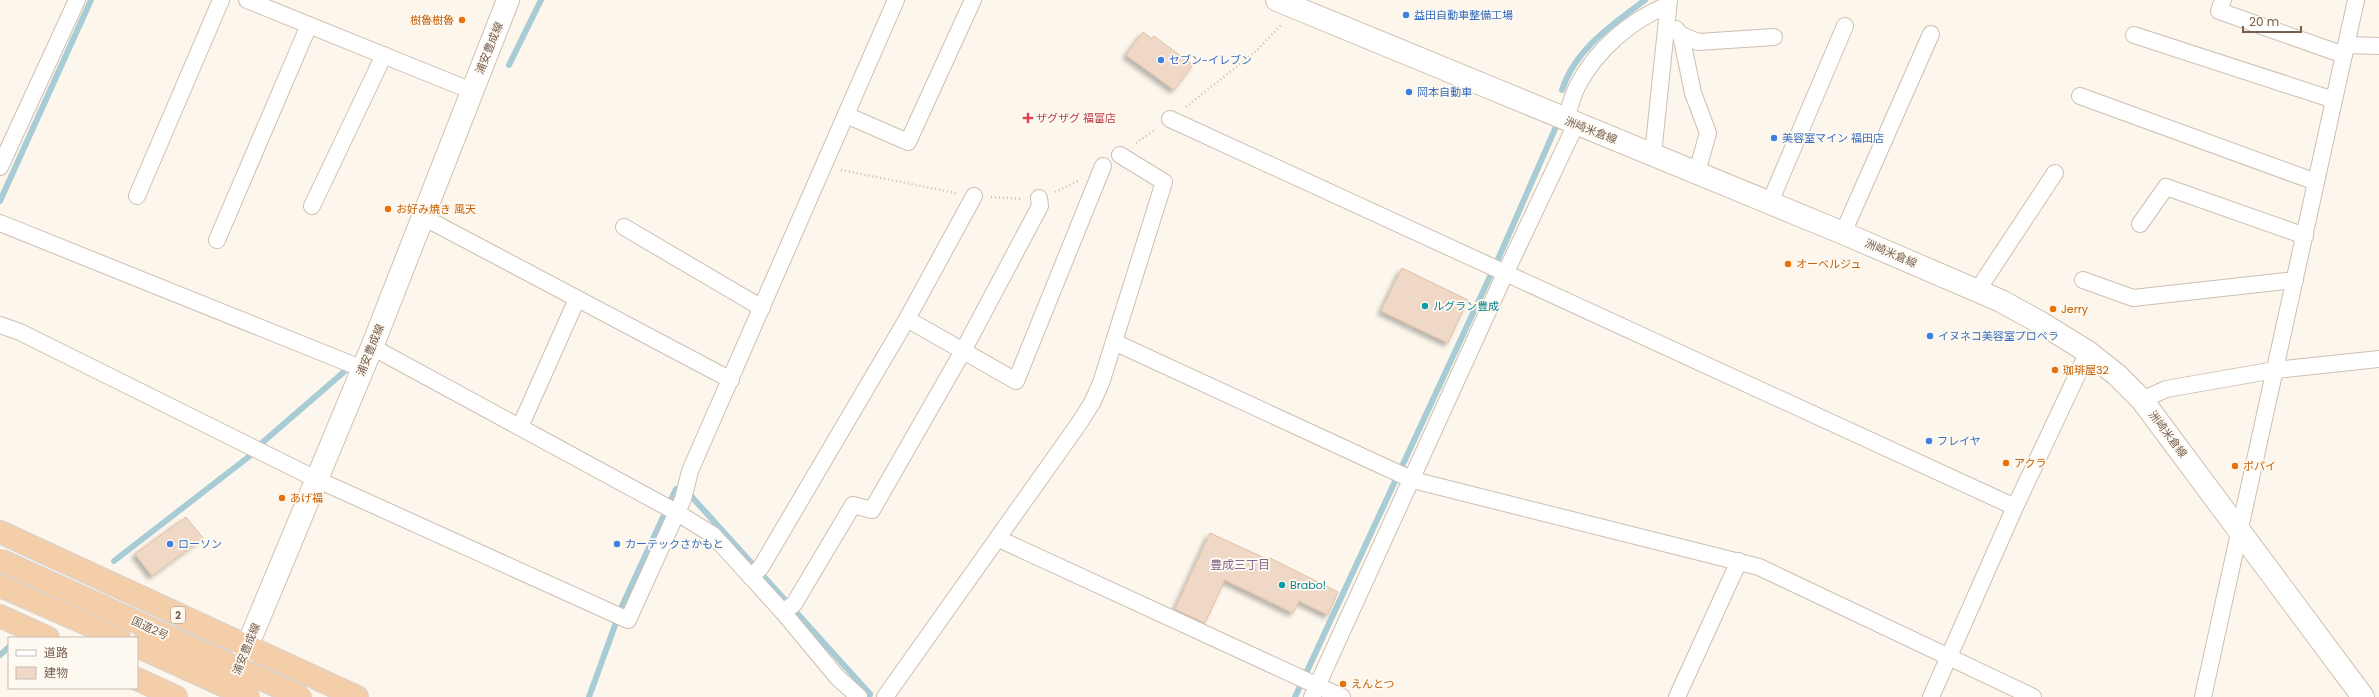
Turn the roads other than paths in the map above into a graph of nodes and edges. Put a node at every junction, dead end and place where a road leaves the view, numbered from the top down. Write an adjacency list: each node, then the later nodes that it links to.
1 (77, 0): 26 (street)
2 (221, 0): 34 (street)
3 (247, 0): 11 (street)
4 (508, 0): 20 (main road, 浦安豊成線)
5 (896, 0): 23 (street)
6 (973, 0): 23 (street)
7 (1277, 0): 25 (main road, 洲崎米倉線)
8 (2223, 0): 18 (street)
9 (2356, 0): 18 (street)
10 (1668, 7): 14 (street); 25 (street); 27 (street)
11 (309, 25): 19 (street); 45 (street)
12 (1845, 26): 37 (street)
13 (1932, 34): 43 (street)
14 (1681, 35): 16 (street); 31 (street)
15 (2134, 35): 22 (street)
16 (1774, 37)
17 (2379, 46): 18 (street)
18 (2345, 50): 22 (street)
19 (384, 55): 20 (street); 38 (street)
20 (472, 91): 39 (main road, 浦安豊成線)
21 (2080, 96): 33 (street)
22 (2334, 100): 33 (street)
23 (846, 115): 51 (street)
24 (1170, 119): 46 (street)
25 (1571, 122): 27 (main road, 洲崎米倉線); 46 (street)
26 (4, 146): 30 (street)
27 (1653, 154): 31 (main road, 洲崎米倉線)
28 (1120, 155): 54 (street)
29 (1103, 166): 56 (street)
30 (0, 167)
31 (1697, 172): 37 (main road, 洲崎米倉線)
32 (2055, 173): 49 (street)
33 (2316, 182): 44 (street)
34 (137, 196)
35 (974, 196): 52 (street)
36 (1039, 198): 56 (street)
37 (1770, 202): 43 (main road, 洲崎米倉線)
38 (312, 206)
39 (423, 217): 50 (street); 55 (main road, 浦安豊成線)
40 (0, 223): 59 (street)
41 (2140, 224): 44 (street)
42 (624, 227): 51 (street)
43 (1843, 233): 49 (main road, 洲崎米倉線)
44 (2305, 236): 48 (street)
45 (217, 240)
46 (1497, 270): 64 (street); 66 (street)
47 (2083, 280): 48 (street)
48 (2295, 280): 60 (street)
49 (1978, 291): 57 (main road, 洲崎米倉線)
50 (577, 299): 61 (street); 63 (street)
51 (762, 308): 61 (street)
52 (907, 319): 56 (street); 73 (street)
53 (0, 325): 65 (street)
54 (1114, 342): 64 (street); 70 (street)
55 (372, 347): 59 (main road, 浦安豊成線); 63 (street)
56 (962, 351): 75 (street)
57 (2088, 352): 62 (main road, 洲崎米倉線); 66 (street)
58 (2379, 359): 60 (street)
59 (363, 369): 65 (main road, 浦安豊成線)
60 (2275, 370): 62 (street); 68 (street)
61 (731, 380): 67 (street)
62 (2142, 400): 68 (main road, 洲崎米倉線)
63 (520, 427): 67 (street)
64 (1403, 476): 72 (street); 83 (street)
65 (316, 479): 67 (street); 80 (main road, 浦安豊成線)
66 (2015, 507): 81 (street)
67 (670, 509): 73 (street)
68 (2240, 530): 95 (street); 96 (main road, 洲崎米倉線)
69 (0, 532): 80 (highway, 2)
70 (999, 539): 83 (street); 90 (street)
71 (0, 560): 87 (highway, 国道2号 / 2, bridge)
72 (1739, 562): 81 (street); 92 (street)
73 (756, 572): 75 (street)
74 (0, 586): 78 (highway, 国道2号)
75 (788, 608): 89 (street)
76 (0, 616): 77 (highway)
77 (46, 637)
78 (117, 637)
79 (138, 646): 86 (highway, 国道2号, bridge)
80 (247, 647): 85 (main road, 浦安豊成線); 88 (highway, 2)
81 (1950, 656): 93 (street); 94 (street)
82 (138, 679): 84 (highway)
83 (1310, 686): 91 (street)
84 (176, 697)
85 (227, 697)
86 (249, 697)
87 (301, 697)
88 (357, 697)
89 (859, 697)
90 (885, 697)
91 (1342, 697)
92 (1677, 697)
93 (1930, 697)
94 (2033, 697)
95 (2203, 697)
96 (2364, 697)

